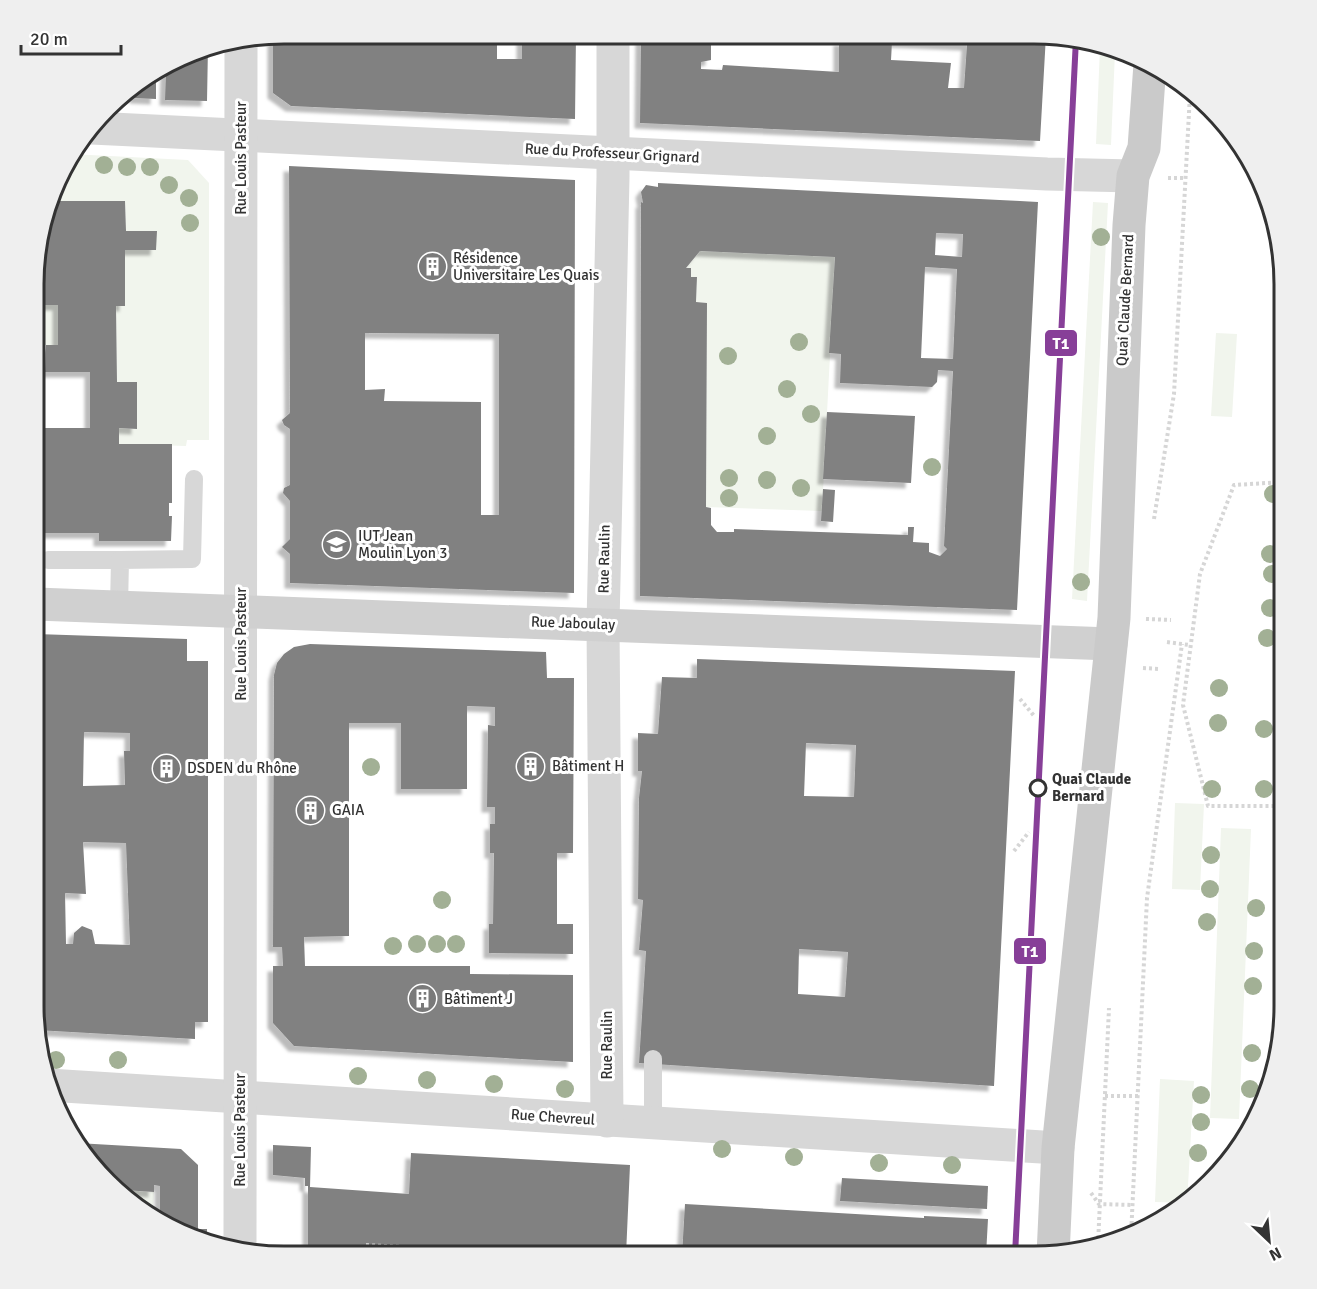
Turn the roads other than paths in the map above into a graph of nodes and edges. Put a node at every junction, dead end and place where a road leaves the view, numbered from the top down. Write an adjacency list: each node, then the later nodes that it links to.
1 (613, 44): 6 (street, Rue Raulin)
2 (241, 48): 5 (street, Rue Louis Pasteur)
3 (1149, 74): 7 (main road, Quai Claude Bernard)
4 (100, 128): 5 (street, Rue du Professeur Grignard)
5 (241, 136): 6 (street, Rue du Professeur Grignard); 13 (street, Rue Louis Pasteur)
6 (613, 152): 7 (street, Rue du Professeur Grignard); 14 (street, Rue Raulin)
7 (1133, 176): 15 (main road, Quai Claude Bernard)
8 (194, 479): 10 (lane)
9 (48, 560): 10 (lane)
10 (120, 560): 12 (lane)
11 (44, 604): 12 (street, Rue Jaboulay)
12 (120, 608): 13 (street, Rue Jaboulay)
13 (241, 613): 14 (street, Rue Jaboulay); 18 (street, Rue Louis Pasteur)
14 (603, 624): 15 (street, Rue Jaboulay); 19 (street, Rue Raulin)
15 (1111, 644): 21 (main road, Quai Claude Bernard)
16 (653, 1059): 20 (lane)
17 (57, 1086): 18 (street, Rue Chevreul)
18 (240, 1096): 19 (street, Rue Chevreul); 22 (street, Rue Louis Pasteur)
19 (607, 1121): 20 (street, Rue Chevreul)
20 (653, 1124): 21 (street, Rue Chevreul)
21 (1058, 1148): 23 (main road, Quai Claude Bernard)
22 (240, 1241)
23 (1053, 1244)

